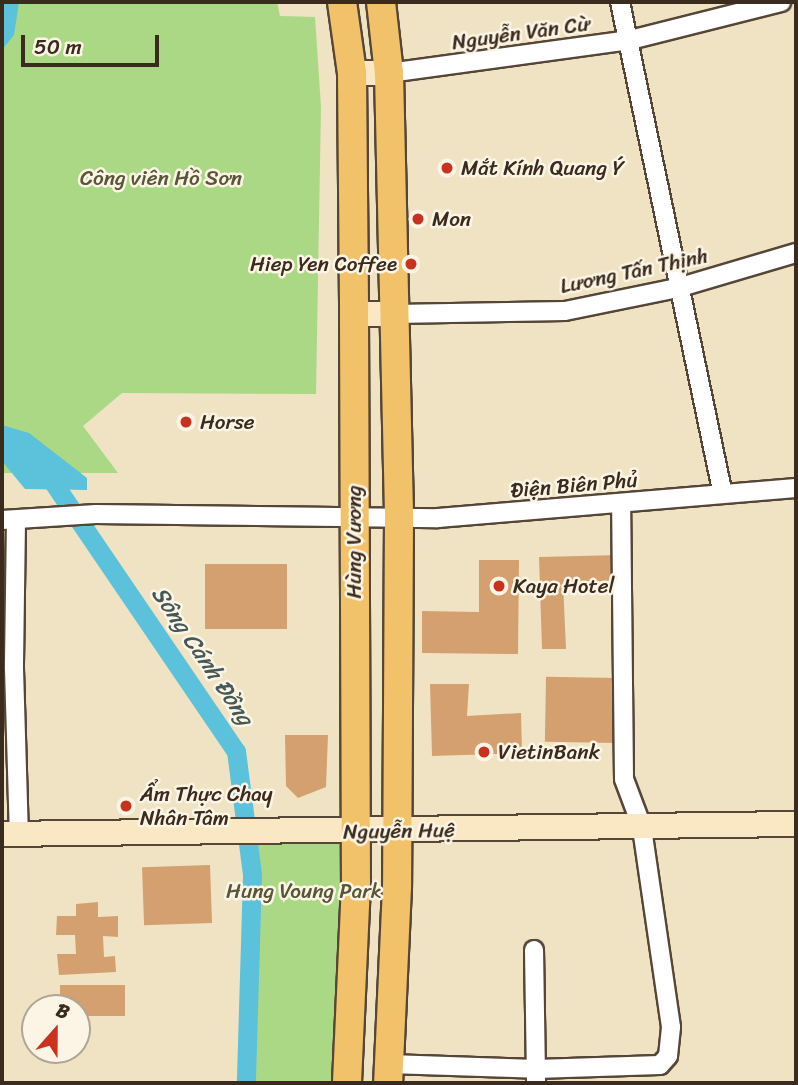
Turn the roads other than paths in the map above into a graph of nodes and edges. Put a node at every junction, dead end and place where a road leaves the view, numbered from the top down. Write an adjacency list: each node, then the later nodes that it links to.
1 (342, 2): 6 (main road, Hùng Vương)
2 (381, 2): 7 (main road)
3 (620, 2): 5 (street)
4 (781, 2): 5 (street, Nguyễn Văn Cừ)
5 (630, 40): 7 (street, Nguyễn Văn Cừ); 9 (street)
6 (352, 73): 7 (main road); 10 (main road, Hùng Vương)
7 (389, 73): 11 (main road)
8 (796, 253): 9 (street, Lương Tấn Thịnh)
9 (677, 288): 11 (street, Lương Tấn Thịnh); 13 (street)
10 (354, 314): 11 (main road); 15 (main road, Hùng Vương)
11 (394, 314): 16 (main road)
12 (796, 488): 13 (street, Điện Biên Phủ)
13 (722, 491): 14 (street, Điện Biên Phủ)
14 (621, 506): 16 (street, Điện Biên Phủ); 20 (street)
15 (354, 517): 16 (street, Điện Biên Phủ); 17 (street, Điện Biên Phủ); 22 (main road, Hùng Vương)
16 (399, 518): 21 (main road)
17 (9, 520): 18 (street)
18 (8, 669): 23 (street)
19 (796, 824): 20 (main road, Nguyễn Huệ)
20 (642, 827): 21 (main road, Nguyễn Huệ); 26 (street)
21 (396, 830): 22 (main road, Nguyễn Huệ); 25 (main road)
22 (353, 832): 23 (main road, Nguyễn Huệ); 27 (main road, Hùng Vương)
23 (10, 834)
24 (534, 950): 26 (street)
25 (388, 1074): 26 (street)
26 (536, 1076)
27 (348, 1083)

